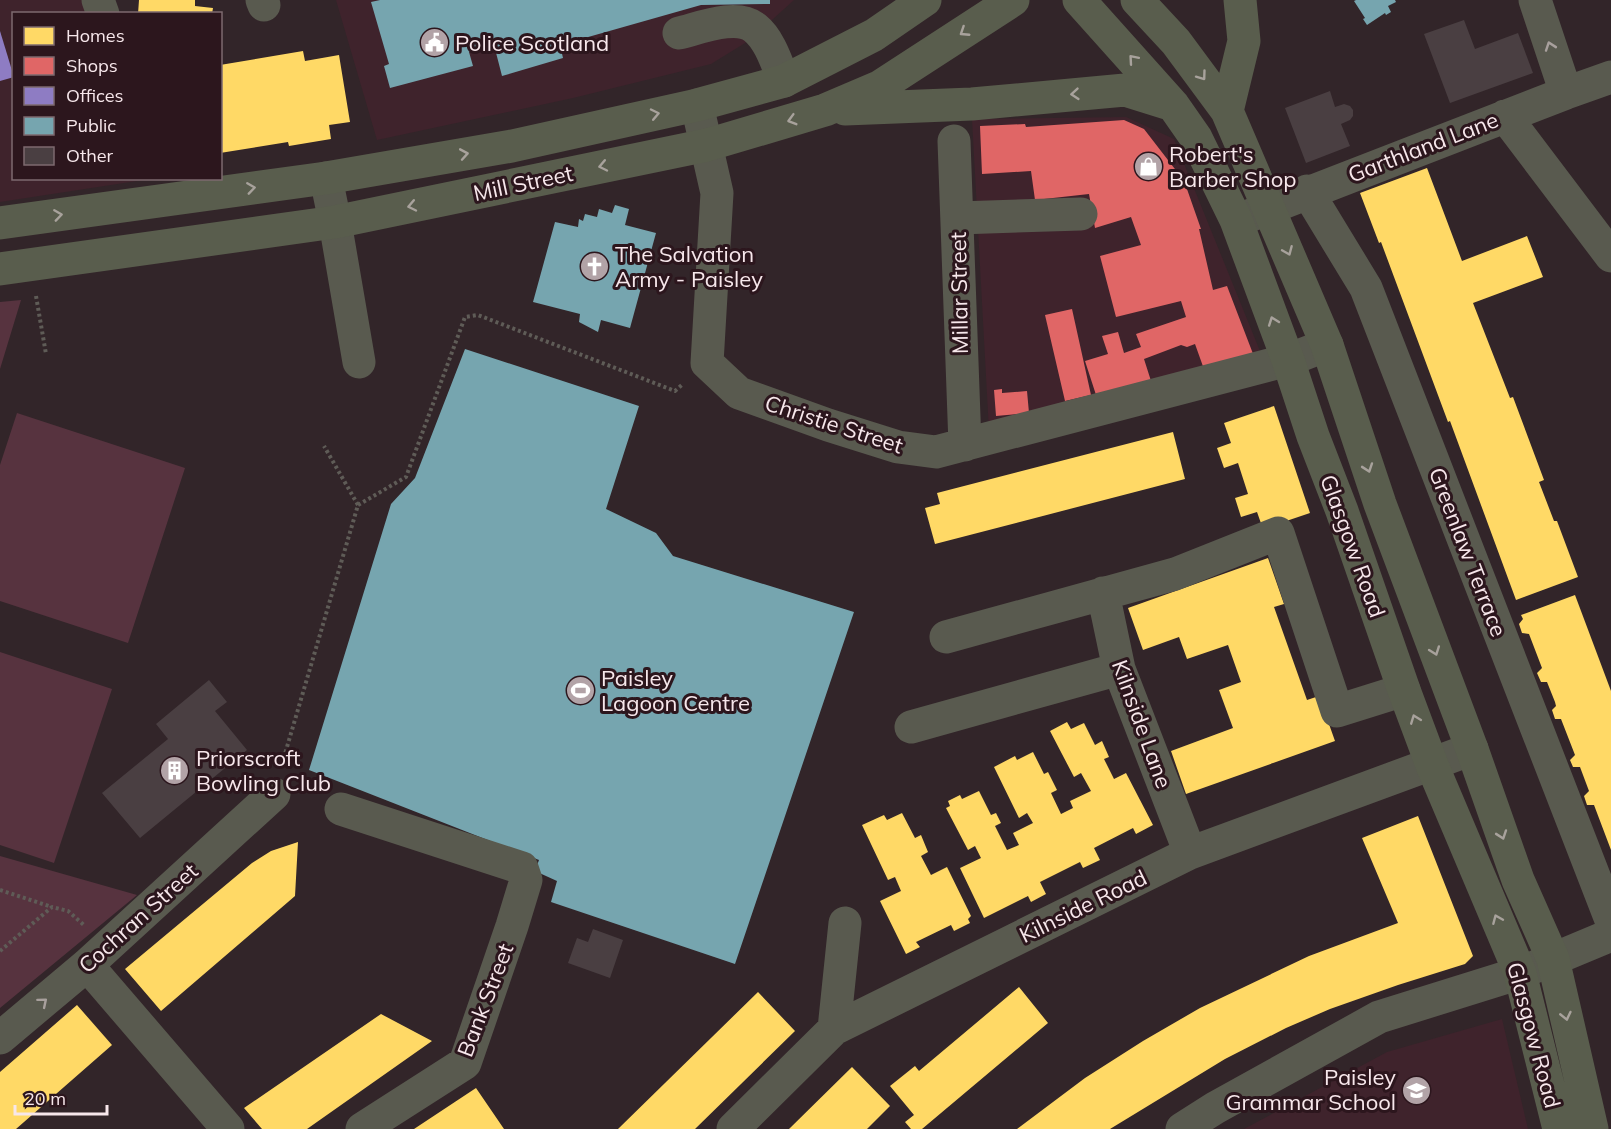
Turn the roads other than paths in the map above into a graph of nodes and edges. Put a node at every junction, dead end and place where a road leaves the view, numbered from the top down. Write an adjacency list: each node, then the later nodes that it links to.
1 (925, 0): 9 (main road, Mill Street)
2 (1013, 0): 13 (main road, Mill Street, one-way to 13)
3 (1079, 0): 12 (main road, Glasgow Road, one-way to 3)
4 (1137, 0): 14 (main road, Glasgow Road, one-way to 14)
5 (1240, 0): 14 (main road)
6 (1535, 0): 10 (street, one-way to 6)
7 (679, 33): 9 (street)
8 (1611, 77): 10 (street, Garthland Lane)
9 (784, 81): 11 (main road, Mill Street)
10 (1566, 93): 15 (street, Garthland Lane)
11 (697, 105): 17 (street); 18 (main road, Mill Street, one-way to 11)
12 (1173, 105): 13 (main road, one-way to 13); 23 (main road, Glasgow Road)
13 (825, 110): 17 (main road, Mill Street, one-way to 17)
14 (1227, 111): 20 (main road, Glasgow Road)
15 (1505, 116): 19 (street, Garthland Lane); 26 (street)
16 (954, 141): 22 (street, Millar Street)
17 (707, 145): 25 (main road, Mill Street, one-way to 25); 31 (street, Christie Street)
18 (326, 178): 24 (main road, Mill Street, one-way to 18); 25 (street)
19 (1307, 192): 20 (street, Garthland Lane); 42 (street, Greenlaw Terrace)
20 (1269, 208): 23 (street, Garthland Lane); 28 (main road, Glasgow Road, one-way to 28)
21 (1081, 214): 22 (street)
22 (958, 218): 31 (street, Millar Street)
23 (1236, 220): 29 (main road, Glasgow Road, one-way to 23)
24 (11, 221): 27 (main road)
25 (335, 222): 27 (main road, Mill Street); 30 (street)
26 (1611, 256)
27 (15, 267)
28 (1327, 345): 29 (street, Christie Street); 37 (main road, Glasgow Road, one-way to 37)
29 (1288, 360): 31 (street, Christie Street); 35 (main road, Glasgow Road)
30 (359, 362)
31 (965, 445)
32 (1103, 592): 33 (street); 34 (street, Kilnside Lane); 35 (street)
33 (946, 637)
34 (1119, 669): 36 (street); 41 (street, Kilnside Lane)
35 (1404, 690): 38 (main road, Glasgow Road, one-way to 35)
36 (911, 727)
37 (1472, 749): 38 (street, Kilnside Road); 45 (main road, Glasgow Road, one-way to 45)
38 (1432, 765): 41 (street, Kilnside Road); 47 (main road, Glasgow Road, one-way to 38)
39 (274, 794): 46 (street, Cochran Street)
40 (341, 808): 51 (street, Bank Street)
41 (1190, 853): 48 (street, Kilnside Road)
42 (1611, 920)
43 (845, 923): 48 (street)
44 (1611, 935): 45 (street)
45 (1553, 959): 47 (street); 55 (main road, Glasgow Road, one-way to 55)
46 (87, 965): 49 (street, Cochran Street, one-way to 46); 50 (street)
47 (1520, 973): 53 (street); 54 (main road, Glasgow Road)
48 (834, 1029): 52 (street, Kilnside Road)
49 (0, 1038)
50 (228, 1129)
51 (362, 1129)
52 (733, 1129)
53 (1182, 1129)
54 (1560, 1129)
55 (1592, 1129)

